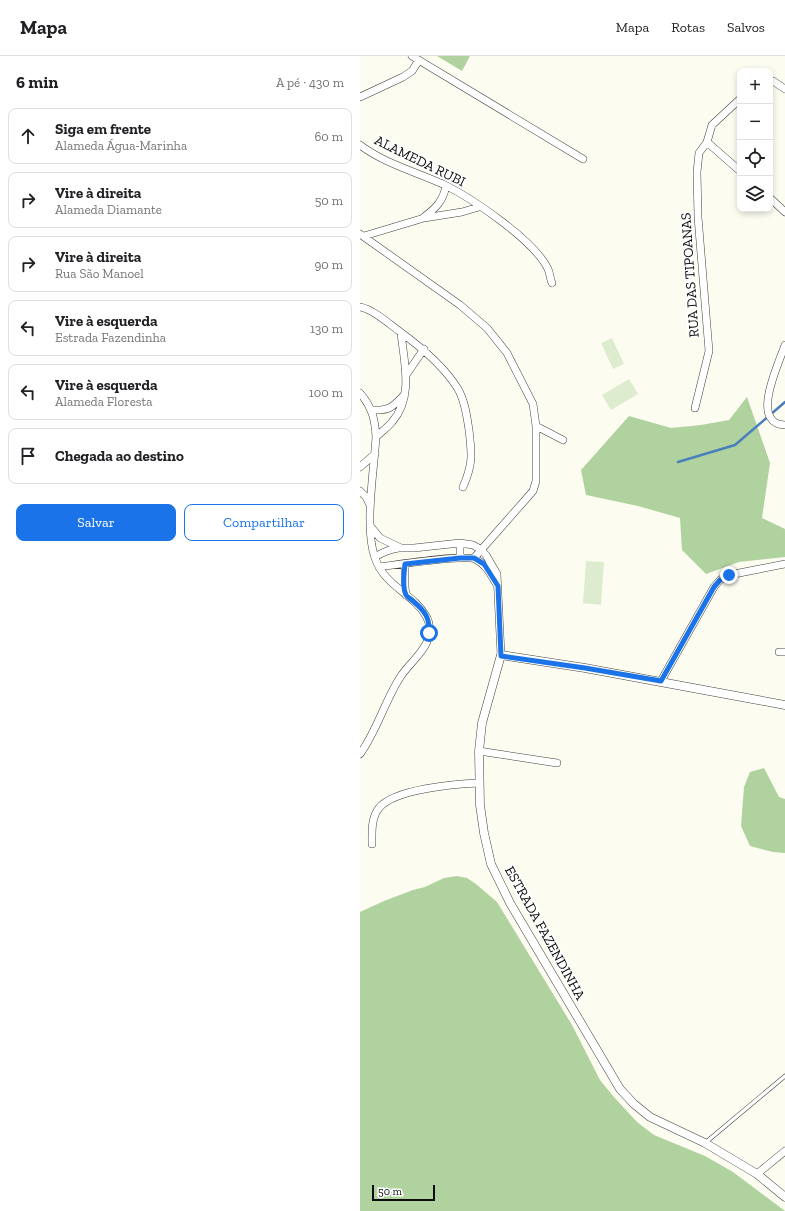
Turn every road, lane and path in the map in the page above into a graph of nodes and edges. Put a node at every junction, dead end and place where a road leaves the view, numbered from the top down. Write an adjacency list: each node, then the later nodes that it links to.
1 (412, 56): 2 (street)
2 (419, 60): 5 (street); 9 (street)
3 (773, 81): 4 (street)
4 (785, 89)
5 (360, 97)
6 (737, 102): 7 (street, RUA DAS TIPOANAS)
7 (707, 142): 10 (street); 25 (street, RUA DAS TIPOANAS)
8 (360, 145): 11 (street, ALAMEDA RUBI)
9 (583, 159)
10 (737, 168)
11 (446, 186): 13 (street, ALAMEDA RUBI); 15 (street)
12 (773, 201): 14 (street)
13 (479, 207): 15 (street); 17 (street, ALAMEDA RUBI)
14 (785, 212)
15 (424, 218): 16 (street)
16 (362, 235): 28 (street)
17 (552, 283)
18 (360, 308): 19 (street)
19 (401, 333): 21 (street); 22 (street)
20 (785, 345): 27 (street)
21 (424, 350): 22 (street); 33 (street)
22 (406, 375): 24 (street)
23 (360, 393): 26 (street)
24 (405, 395): 26 (street); 29 (street)
25 (694, 408)
26 (372, 410): 29 (street)
27 (785, 425)
28 (536, 426): 30 (street); 40 (street)
29 (376, 437): 31 (street)
30 (563, 440)
31 (375, 454): 32 (street); 35 (street)
32 (360, 467)
33 (463, 487)
34 (360, 491): 35 (street)
35 (370, 506): 36 (street)
36 (370, 526): 38 (street); 41 (street)
37 (460, 543): 39 (street); 40 (street); 42 (street)
38 (401, 548): 39 (street); 41 (street)
39 (414, 548): 44 (street)
40 (480, 549): 43 (street); 48 (street)
41 (375, 557): 47 (street)
42 (460, 558): 43 (street); 44 (street)
43 (474, 558): 48 (street)
44 (414, 562): 45 (street)
45 (405, 564): 47 (street); 49 (street)
46 (785, 564): 51 (street)
47 (379, 567): 49 (street)
48 (498, 586): 50 (street)
49 (406, 595): 54 (street)
50 (501, 656): 51 (street); 53 (street, ESTRADA FAZENDINHA)
51 (661, 681): 52 (street)
52 (785, 705)
53 (479, 751): 55 (street); 56 (street, ESTRADA FAZENDINHA)
54 (360, 754)
55 (556, 763)
56 (479, 783): 57 (street); 59 (street, ESTRADA FAZENDINHA)
57 (372, 844)
58 (785, 1076): 59 (lane)
59 (705, 1143): 61 (street, ESTRADA FAZENDINHA)
60 (785, 1151): 61 (street)
61 (757, 1174): 62 (street, ESTRADA FAZENDINHA)
62 (785, 1197)

